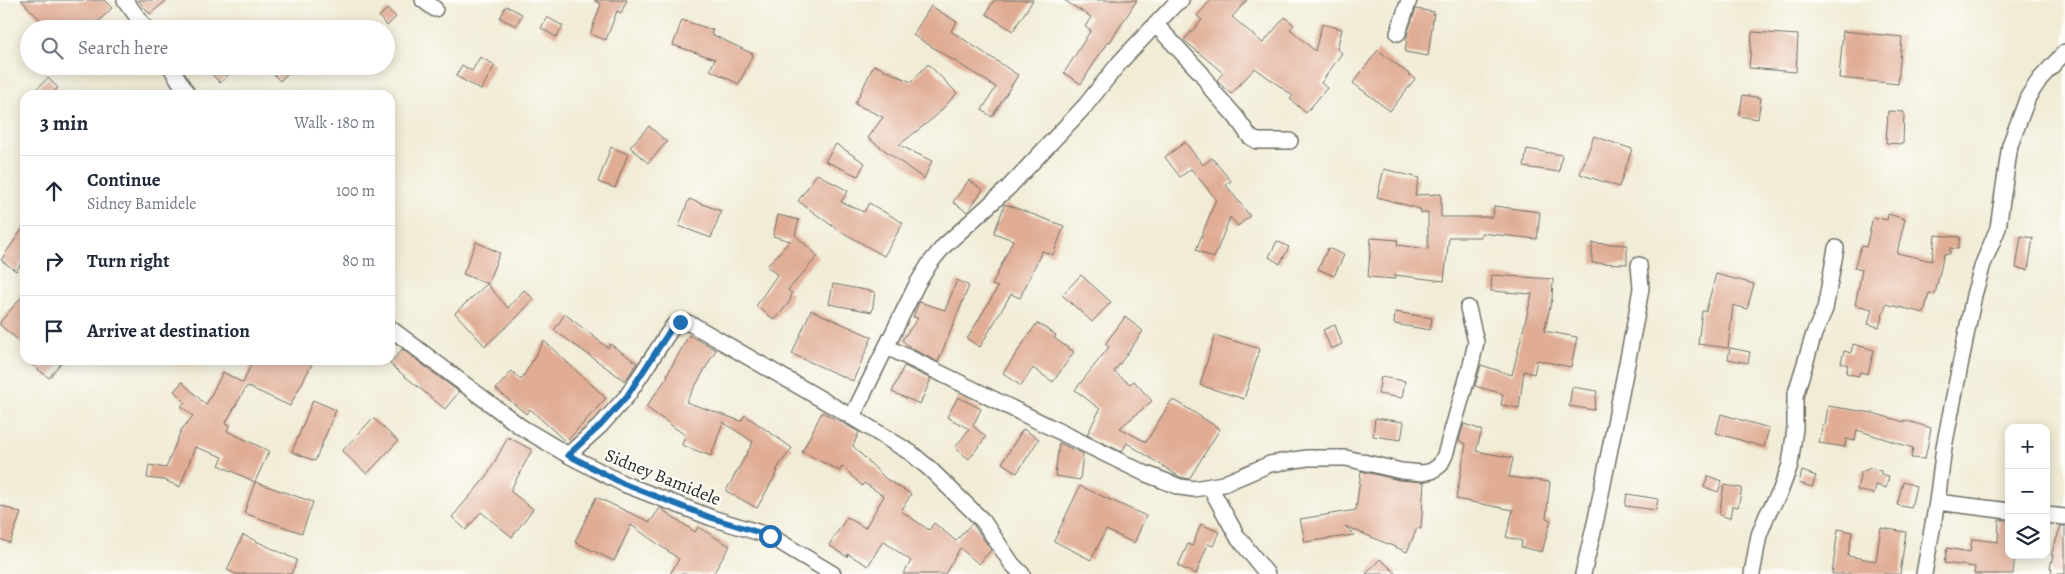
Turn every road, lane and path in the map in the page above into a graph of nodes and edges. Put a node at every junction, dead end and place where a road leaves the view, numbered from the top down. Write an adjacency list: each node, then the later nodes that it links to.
1 (125, 0): 4 (street)
2 (1181, 0): 5 (street)
3 (1409, 0): 6 (street)
4 (139, 20)
5 (1156, 25): 10 (street); 15 (street)
6 (1398, 33)
7 (2065, 52): 19 (street)
8 (176, 75): 9 (street)
9 (185, 90)
10 (1290, 141)
11 (1836, 248): 27 (street)
12 (1639, 265): 26 (street)
13 (1468, 308): 18 (street)
14 (395, 332): 17 (street, Sidney Bamidele)
15 (887, 347): 16 (street); 18 (street)
16 (852, 417): 17 (street); 24 (street)
17 (568, 455): 23 (street, Sidney Bamidele)
18 (1210, 487): 25 (street)
19 (1938, 502): 20 (street); 28 (street)
20 (2005, 510)
21 (2050, 516): 22 (street)
22 (2065, 518)
23 (833, 574)
24 (1022, 574)
25 (1267, 574)
26 (1583, 574)
27 (1752, 574)
28 (1924, 574)

